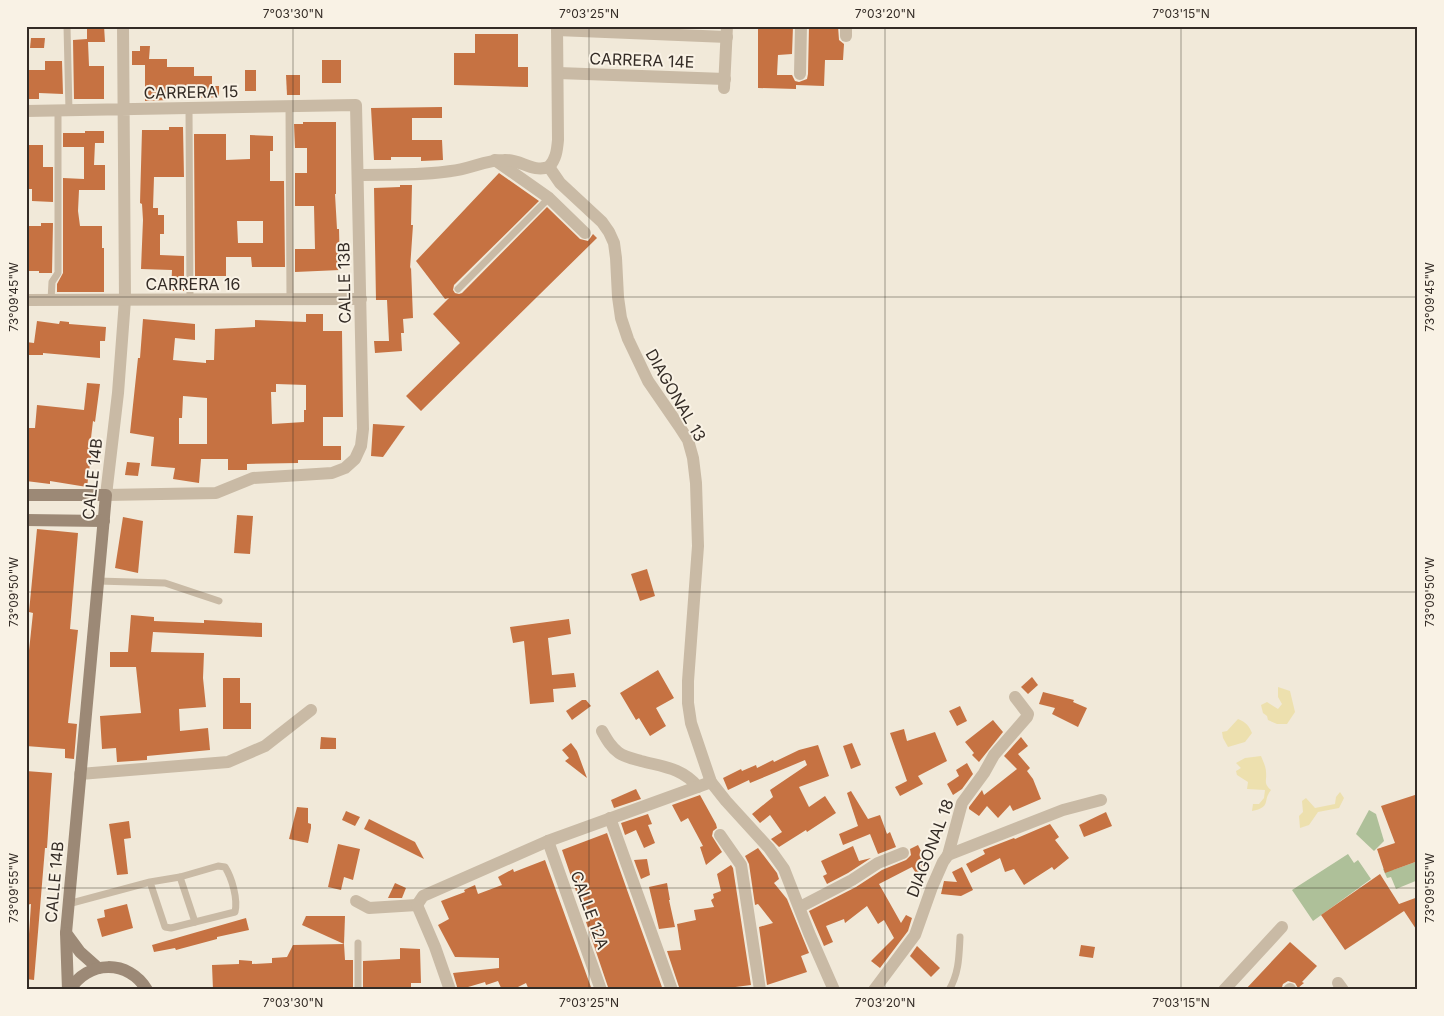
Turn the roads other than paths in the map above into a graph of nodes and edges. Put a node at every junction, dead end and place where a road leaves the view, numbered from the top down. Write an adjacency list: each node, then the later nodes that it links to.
1 (67, 26): 12 (lane)
2 (123, 26): 11 (street, CALLE 14B)
3 (801, 26): 7 (street)
4 (557, 28): 5 (street); 6 (street)
5 (727, 32): 6 (street, CARRERA 14E)
6 (558, 73): 15 (street)
7 (800, 74)
8 (356, 105): 9 (street, CARRERA 15); 16 (street, CALLE 13B)
9 (289, 106): 10 (street, CARRERA 15); 25 (lane)
10 (189, 108): 11 (street, CARRERA 15); 24 (lane)
11 (123, 110): 12 (street, CARRERA 15); 23 (street, CALLE 14B)
12 (63, 111): 13 (street, CARRERA 15); 22 (lane)
13 (26, 112)
14 (495, 160): 15 (street); 16 (street); 17 (street)
15 (549, 167): 36 (street, DIAGONAL 13)
16 (358, 175): 20 (street, CALLE 13B)
17 (548, 198): 18 (street); 19 (lane)
18 (585, 233)
19 (458, 289)
20 (361, 299): 25 (street, CARRERA 16); 27 (street, CALLE 13B)
21 (26, 300): 22 (street, CARRERA 16)
22 (51, 300): 23 (street, CARRERA 16)
23 (125, 300): 24 (street, CARRERA 16); 27 (street, CALLE 14B)
24 (190, 300): 25 (street, CARRERA 16)
25 (290, 300)
26 (26, 495): 27 (street)
27 (106, 495): 29 (street, CALLE 14B)
28 (26, 520): 29 (street)
29 (104, 521): 30 (street, CALLE 14B)
30 (98, 581): 31 (lane); 35 (street, CALLE 14B)
31 (219, 601)
32 (1015, 697): 43 (street, DIAGONAL 18)
33 (311, 710): 35 (street)
34 (602, 731): 37 (street)
35 (80, 774): 47 (street, CALLE 14B)
36 (711, 782): 37 (street); 49 (street, DIAGONAL 13)
37 (698, 787): 39 (street)
38 (1101, 800): 43 (street)
39 (610, 818): 41 (street); 61 (street)
40 (720, 835): 62 (street)
41 (548, 841): 48 (street); 60 (street, CALLE 12A)
42 (902, 853): 49 (street)
43 (948, 855): 64 (street, DIAGONAL 18)
44 (180, 877): 45 (lane); 50 (lane); 50 (lane)
45 (150, 882): 47 (lane); 50 (lane)
46 (356, 901): 48 (street)
47 (68, 904): 52 (street, CALLE 14B)
48 (417, 906): 59 (street)
49 (800, 907): 63 (street, DIAGONAL 13)
50 (194, 922)
51 (1282, 927): 66 (street)
52 (66, 933): 55 (street, CALLE 14B); 56 (street, CALLE 14B)
53 (960, 937): 65 (lane)
54 (358, 943): 58 (lane)
55 (98, 968): 56 (street); 57 (street)
56 (69, 990)
57 (146, 990)
58 (358, 990)
59 (450, 990)
60 (601, 990)
61 (672, 990)
62 (760, 990)
63 (834, 990)
64 (874, 990)
65 (949, 990)
66 (1224, 990)

